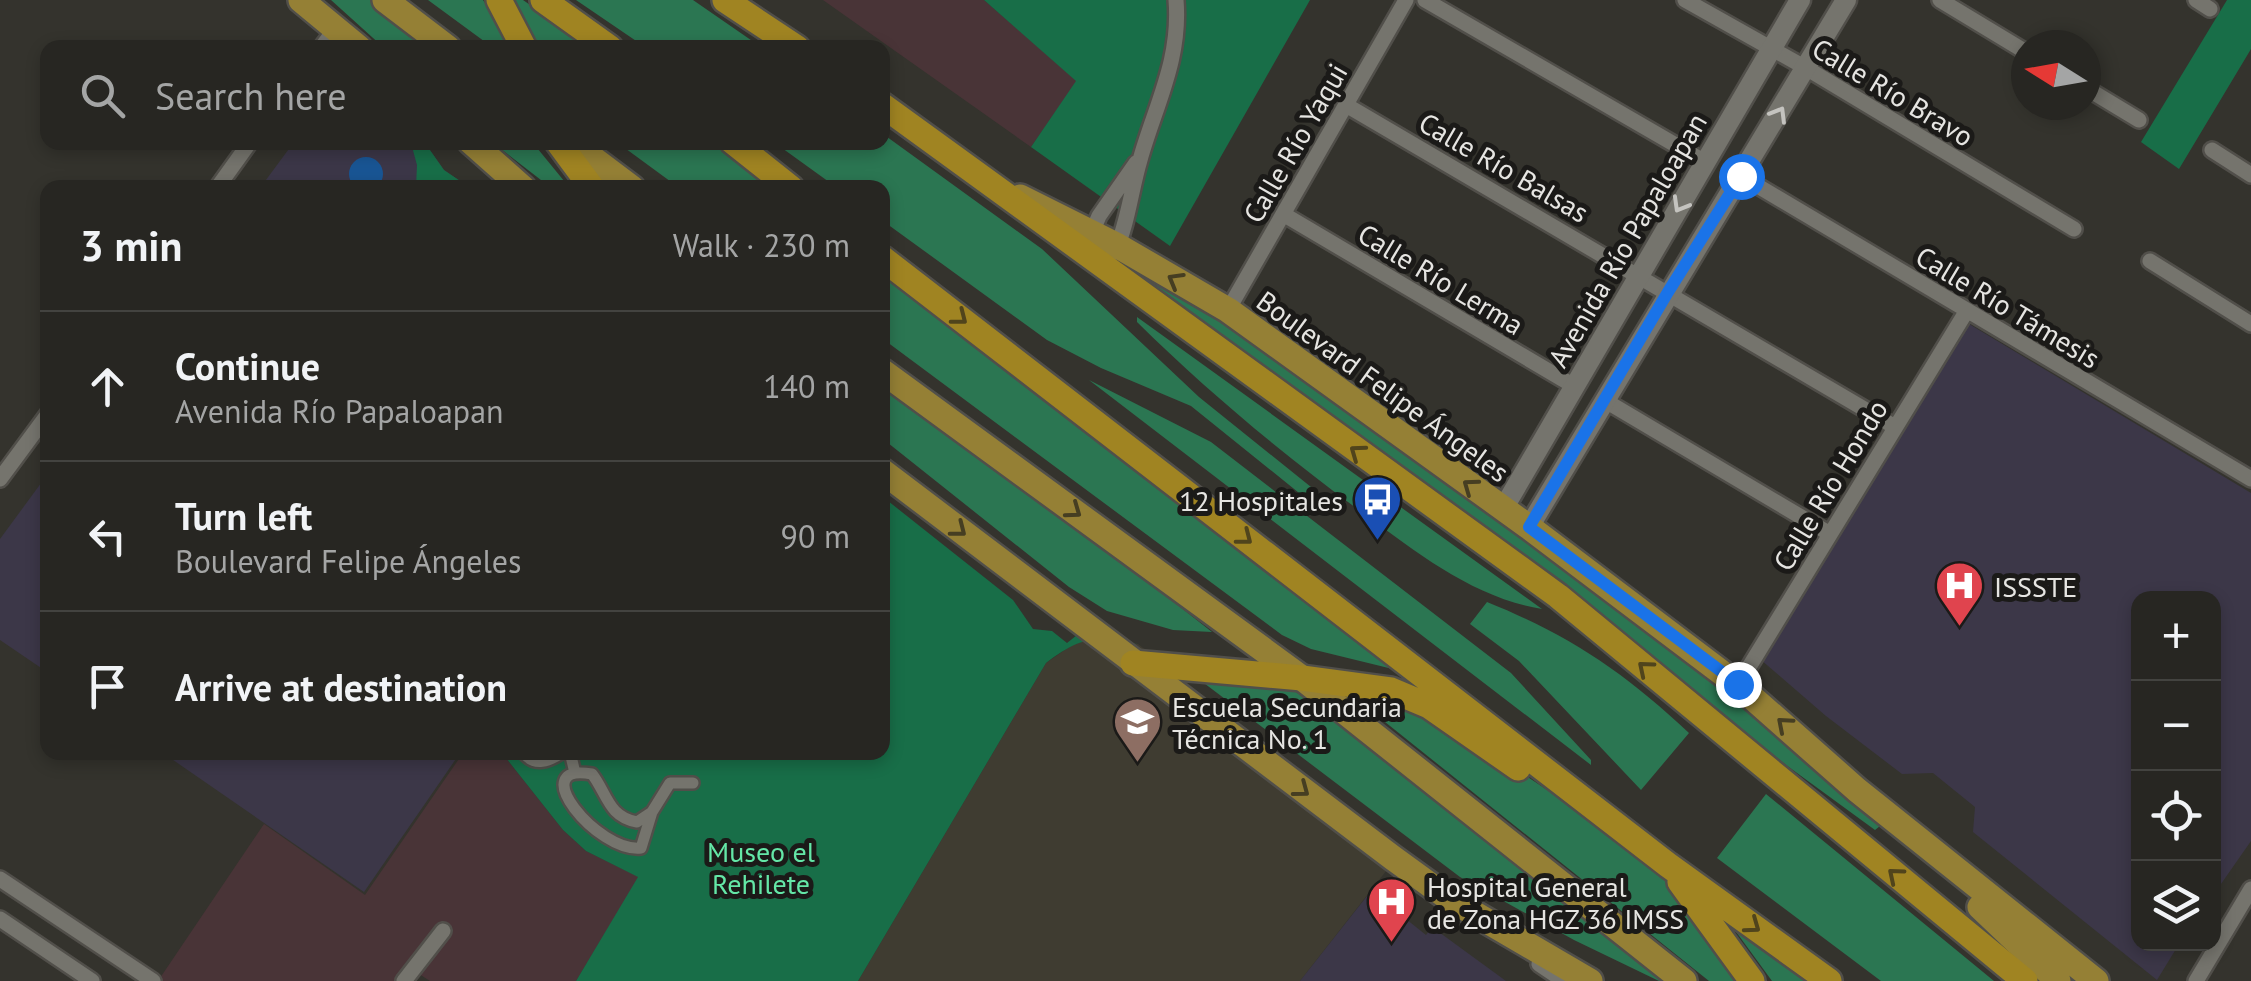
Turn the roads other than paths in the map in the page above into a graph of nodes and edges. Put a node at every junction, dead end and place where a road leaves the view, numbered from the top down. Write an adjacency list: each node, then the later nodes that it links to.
1 (301, 0): 13 (main road)
2 (384, 0): 14 (main road)
3 (499, 0): 15 (highway)
4 (542, 0): 16 (highway)
5 (725, 0): 17 (highway)
6 (1406, 0): 22 (street, Calle Río Yaqui)
7 (1424, 0): 32 (street)
8 (1685, 0): 19 (street, Calle Río Bravo)
9 (1800, 0): 19 (street, Avenida Río Papaloapan)
10 (1846, 0): 20 (street)
11 (1940, 0): 18 (street)
12 (1178, 1): 31 (street)
13 (329, 38)
14 (437, 40)
15 (520, 40)
16 (599, 40)
17 (785, 40)
18 (2011, 43)
19 (1771, 49): 20 (street, Calle Río Bravo); 32 (street, Avenida Río Papaloapan)
20 (1806, 68): 34 (street, one-way to 20); 41 (street, Calle Río Bravo)
21 (2101, 97): 24 (street)
22 (1346, 105): 40 (street, Calle Río Yaqui); 46 (street, Calle Río Balsas)
23 (890, 111): 42 (highway, Boulevard Felipe Ángeles)
24 (2140, 120)
25 (244, 150): 35 (street)
26 (480, 150): 36 (main road)
27 (564, 150): 37 (highway)
28 (582, 150): 38 (main road)
29 (743, 150): 39 (highway)
30 (2212, 150): 33 (street)
31 (1141, 156): 42 (street); 43 (street)
32 (1705, 162): 46 (street, Avenida Río Papaloapan, one-way to 46)
33 (2251, 175)
34 (1741, 176): 47 (street); 49 (street, Calle Río Támesis)
35 (223, 180)
36 (515, 180)
37 (586, 180)
38 (621, 180)
39 (781, 180)
40 (1284, 214): 48 (street, Calle Río Yaqui); 52 (street, Calle Río Lerma)
41 (2074, 229)
42 (1088, 242): 43 (highway, Boulevard Felipe Ángeles)
43 (1112, 257): 48 (main road, Boulevard Felipe Ángeles, one-way to 43); 74 (highway, Boulevard Felipe Ángeles, one-way to 43)
44 (2150, 262): 50 (street)
45 (890, 264): 69 (highway, one-way to 69)
46 (1639, 275): 47 (street, Calle Río Balsas); 52 (street, Avenida Río Papaloapan)
47 (1668, 292): 53 (street); 55 (street, Calle Río Balsas)
48 (1228, 310): 59 (main road, Boulevard Felipe Ángeles, one-way to 48)
49 (1966, 312): 55 (street, Calle Río Hondo); 58 (street, Calle Río Támesis)
50 (2251, 324)
51 (890, 376): 63 (main road, one-way to 63)
52 (1574, 386): 59 (street, Avenida Río Papaloapan)
53 (1604, 400): 60 (street); 61 (street)
54 (40, 425): 57 (street)
55 (1894, 427): 61 (street, Calle Río Hondo)
56 (890, 476): 62 (main road, one-way to 62)
57 (0, 478)
58 (2251, 479)
59 (1503, 509): 60 (main road, Boulevard Felipe Ángeles)
60 (1529, 527): 64 (main road, Boulevard Felipe Ángeles)
61 (1830, 534): 64 (street, Calle Río Hondo)
62 (1133, 663): 63 (highway); 79 (main road, one-way to 79)
63 (1302, 678): 69 (highway); 83 (main road)
64 (1738, 684): 68 (main road, Boulevard Felipe Ángeles, one-way to 64)
65 (570, 760): 66 (street)
66 (575, 772): 70 (street); 70 (street)
67 (693, 783): 70 (street)
68 (1857, 790): 77 (main road); 86 (main road, Boulevard Felipe Ángeles)
69 (1590, 803): 71 (highway)
70 (655, 819)
71 (1668, 865): 84 (highway); 85 (highway, one-way to 85)
72 (0, 879): 81 (street)
73 (2251, 889): 87 (street)
74 (1947, 918): 77 (main road); 78 (highway, Boulevard Felipe Ángeles)
75 (0, 919): 80 (street)
76 (442, 932): 82 (street)
77 (2016, 942): 78 (main road)
78 (2041, 976)
79 (1580, 980)
80 (92, 981)
81 (153, 981)
82 (404, 981)
83 (1684, 981)
84 (1752, 981)
85 (1829, 981)
86 (2096, 981)
87 (2196, 981)

